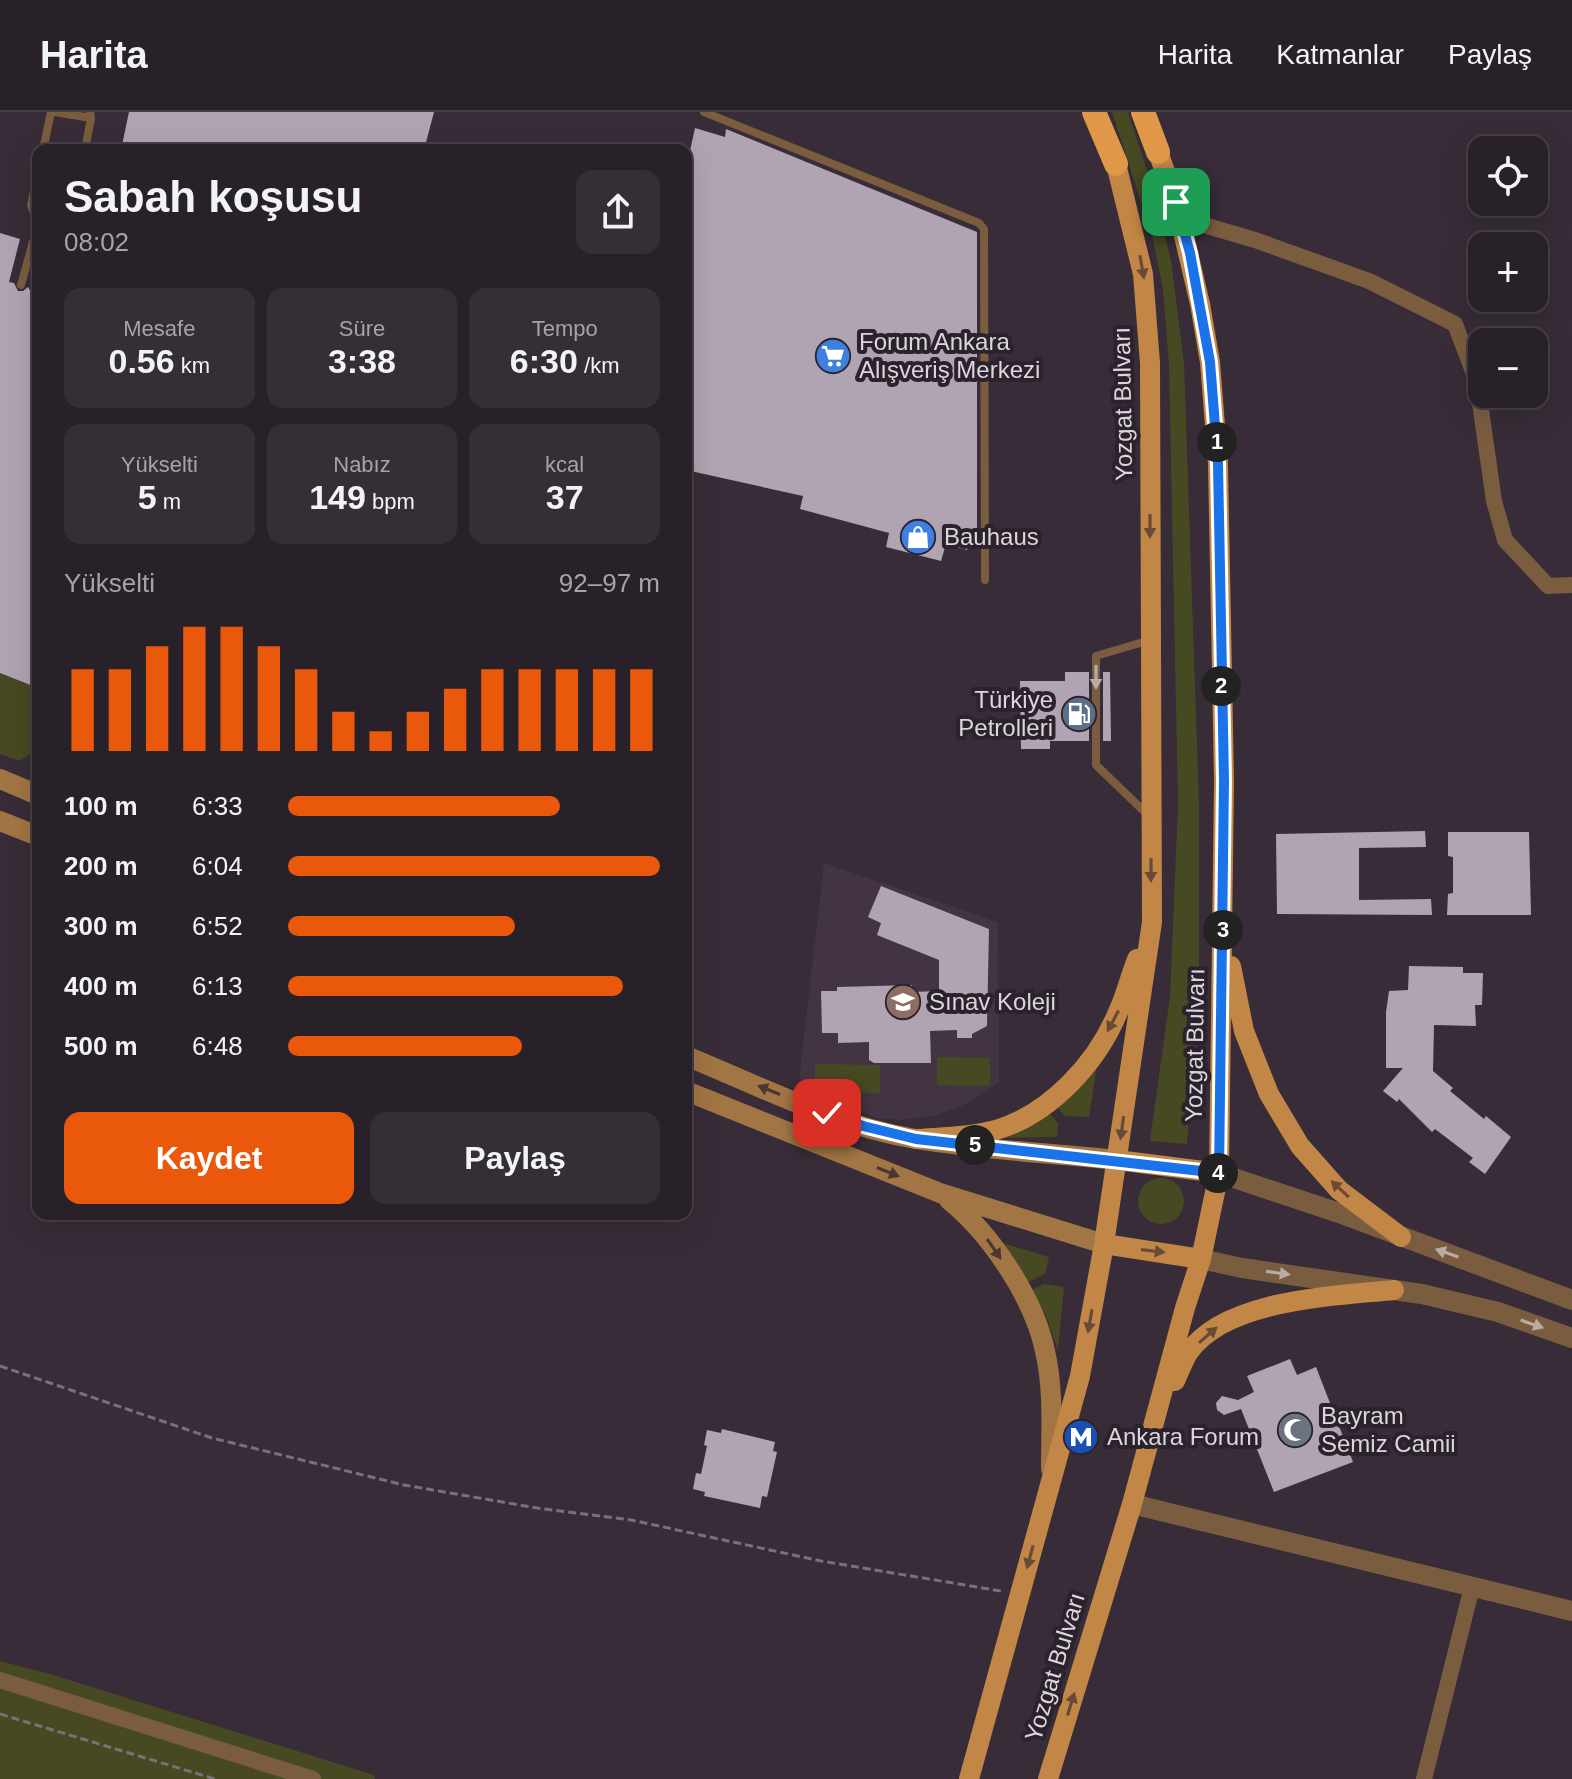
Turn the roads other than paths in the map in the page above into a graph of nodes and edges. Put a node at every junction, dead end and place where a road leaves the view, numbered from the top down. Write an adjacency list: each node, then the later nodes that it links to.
1 (53, 112): 7 (lane); 8 (lane)
2 (704, 112): 15 (lane)
3 (1094, 112): 11 (highway)
4 (1102, 112): 11 (highway)
5 (1143, 112): 10 (highway)
6 (1150, 112): 10 (highway)
7 (91, 115): 9 (lane)
8 (45, 144)
9 (86, 144)
10 (1158, 152): 12 (main road, Yozgat Bulvarı)
11 (1116, 164): 17 (main road, Yozgat Bulvarı, one-way to 17)
12 (1180, 218): 16 (street); 24 (main road, Yozgat Bulvarı)
13 (32, 246): 14 (lane)
14 (21, 285)
15 (985, 580)
16 (1572, 585)
17 (1151, 639): 20 (main road, Yozgat Bulvarı); 20 (lane, one-way to 20)
18 (0, 779): 19 (main road)
19 (32, 792)
20 (1151, 818): 23 (main road, Yozgat Bulvarı, one-way to 23)
21 (0, 821): 22 (main road)
22 (32, 834)
23 (1152, 922): 27 (main road, one-way to 27); 28 (main road, Yozgat Bulvarı, one-way to 28)
24 (1223, 926): 29 (main road, Yozgat Bulvarı); 31 (main road, one-way to 24)
25 (692, 1058): 27 (main road, one-way to 25)
26 (692, 1093): 30 (main road, one-way to 30)
27 (916, 1139): 28 (main road)
28 (1117, 1160): 29 (main road); 32 (main road, Yozgat Bulvarı)
29 (1219, 1173): 31 (street); 33 (main road, Yozgat Bulvarı)
30 (940, 1193): 32 (main road); 38 (main road, one-way to 38)
31 (1401, 1237): 35 (street, one-way to 31)
32 (1104, 1244): 33 (main road, one-way to 33); 38 (main road, Yozgat Bulvarı, one-way to 38)
33 (1201, 1259): 34 (street, one-way to 34); 37 (main road, Yozgat Bulvarı)
34 (1394, 1290): 36 (street, one-way to 36); 37 (main road, one-way to 34)
35 (1572, 1300)
36 (1572, 1338)
37 (1154, 1424): 39 (main road, Yozgat Bulvarı)
38 (1051, 1481): 44 (main road, Yozgat Bulvarı, one-way to 44)
39 (1132, 1504): 40 (street); 45 (main road, Yozgat Bulvarı, one-way to 39)
40 (1472, 1587): 41 (street); 46 (street)
41 (1572, 1611)
42 (0, 1680): 43 (street)
43 (313, 1779)
44 (969, 1779)
45 (1048, 1779)
46 (1424, 1779)

